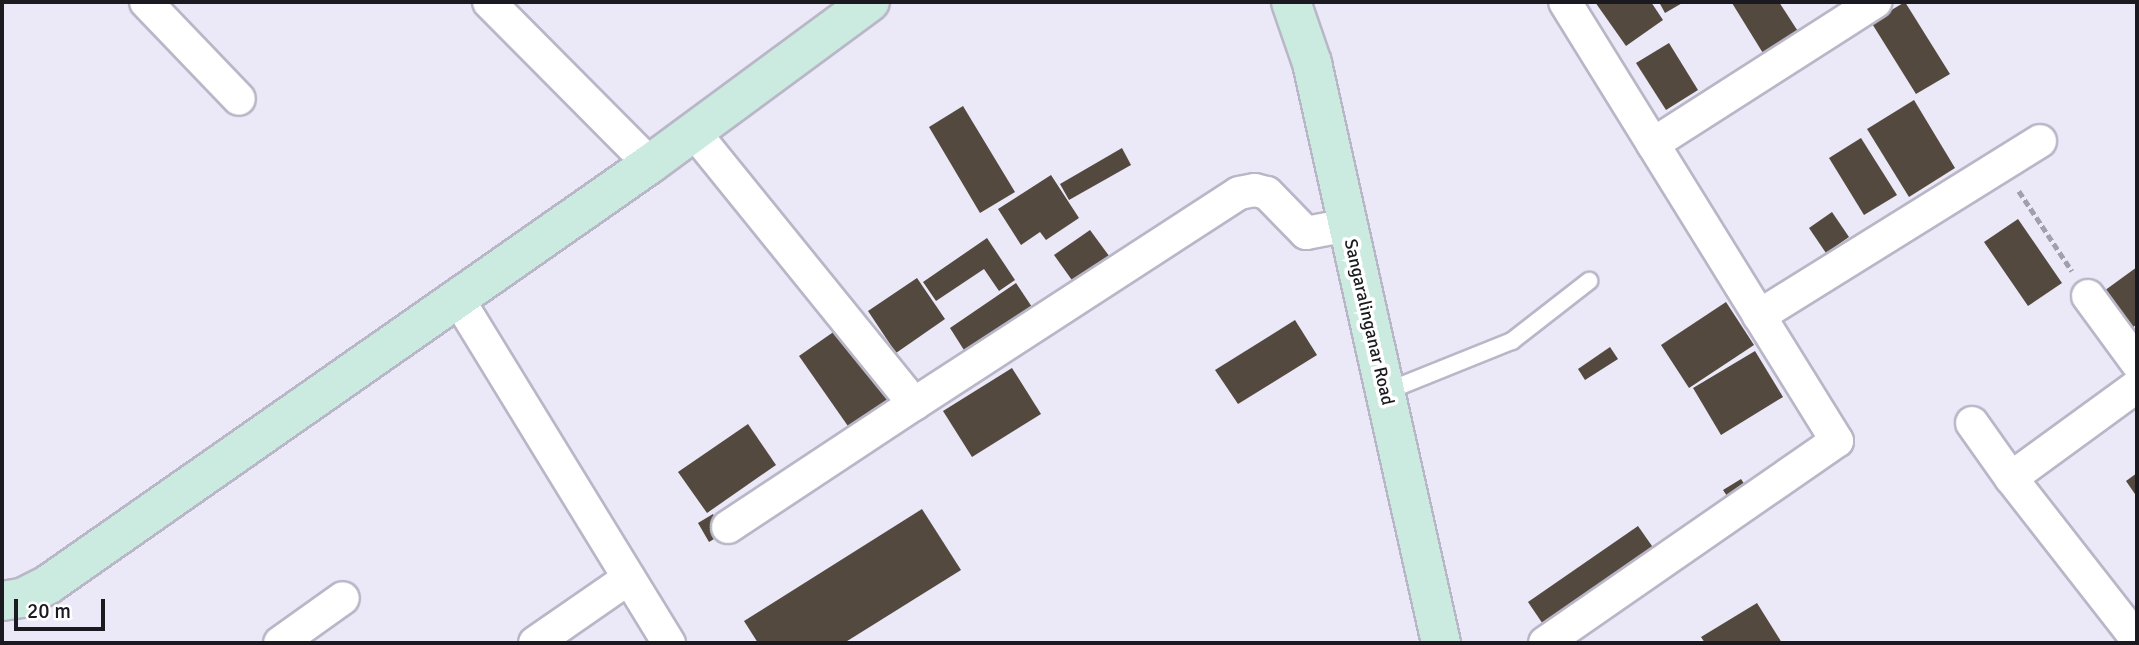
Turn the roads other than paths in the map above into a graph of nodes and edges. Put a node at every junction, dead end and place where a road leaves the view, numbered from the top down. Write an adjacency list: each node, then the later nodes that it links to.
1 (146, 2): 7 (street)
2 (489, 2): 11 (street)
3 (870, 2): 8 (main road)
4 (1291, 2): 12 (main road, Sangaralinganar Road)
5 (1565, 2): 10 (street)
6 (1874, 2): 10 (street)
7 (239, 99)
8 (694, 132): 11 (main road); 20 (street)
9 (2040, 141): 16 (street)
10 (1653, 144): 16 (street)
11 (650, 164): 15 (main road)
12 (1348, 225): 19 (main road, Sangaralinganar Road); 20 (street)
13 (1589, 281): 19 (lane)
14 (2088, 296): 17 (street)
15 (458, 299): 24 (street); 26 (main road)
16 (1759, 316): 32 (street)
17 (2137, 363)
18 (2137, 386): 22 (street)
19 (1385, 392): 28 (main road, Sangaralinganar Road)
20 (914, 404): 23 (street)
21 (1972, 423): 22 (street)
22 (2011, 478): 27 (street)
23 (728, 527)
24 (629, 578): 30 (street); 31 (street)
25 (343, 598): 29 (street)
26 (2, 601)
27 (2137, 639)
28 (1437, 641)
29 (281, 643)
30 (535, 643)
31 (669, 643)
32 (1545, 643)

